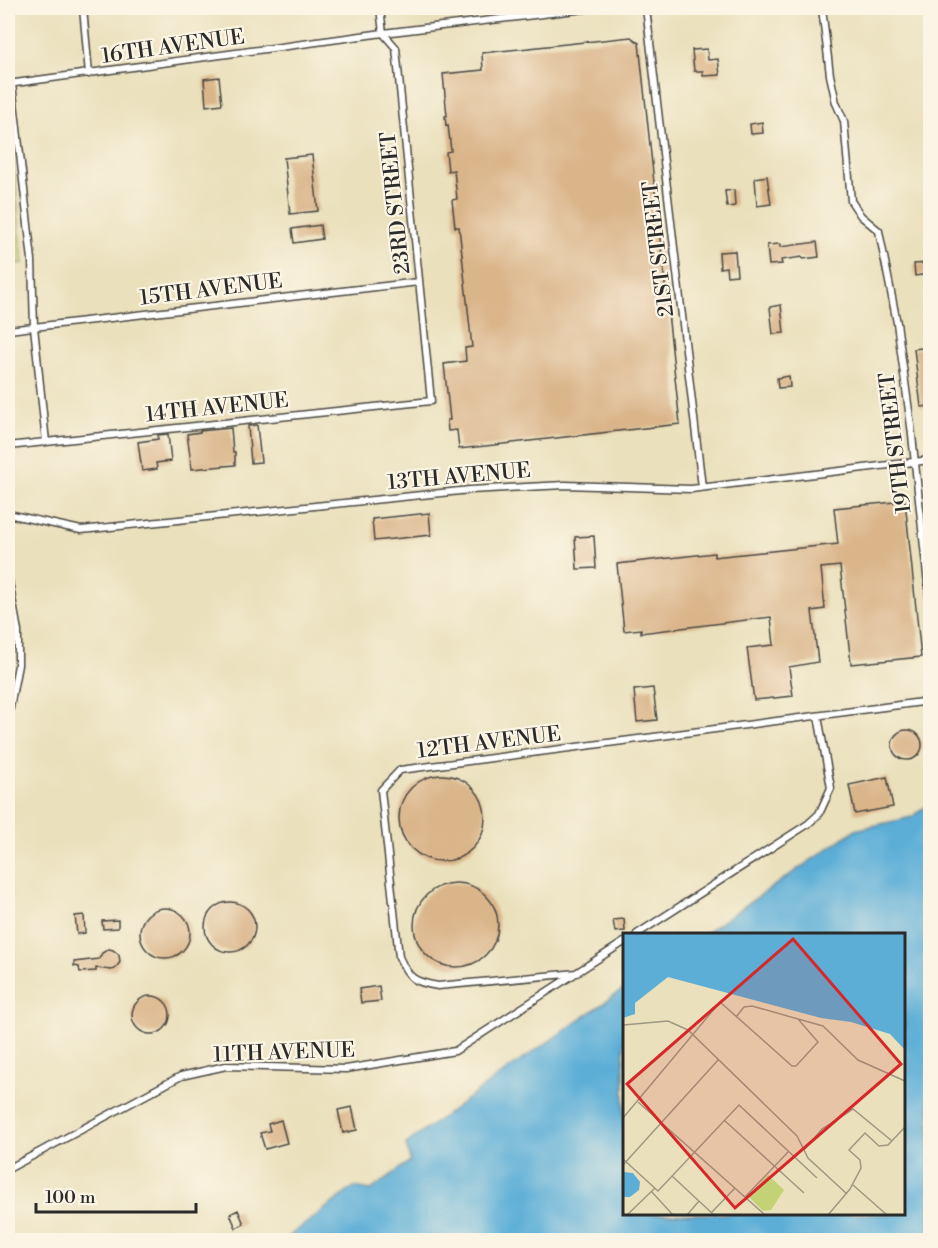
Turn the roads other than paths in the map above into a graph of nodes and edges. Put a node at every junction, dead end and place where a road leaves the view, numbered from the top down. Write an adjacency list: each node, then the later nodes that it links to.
1 (83, 8): 7 (lane)
2 (380, 8): 6 (lane, 23RD STREET)
3 (593, 8): 6 (lane, 16TH AVENUE)
4 (646, 8): 17 (lane, 21ST STREET)
5 (822, 8): 16 (lane, 19TH STREET)
6 (383, 33): 7 (lane, 16TH AVENUE); 9 (lane, 23RD STREET)
7 (88, 74): 8 (lane, 16TH AVENUE)
8 (10, 84): 10 (lane)
9 (419, 282): 10 (lane, 15TH AVENUE); 12 (lane, 23RD STREET)
10 (34, 327): 11 (lane, 15TH AVENUE); 13 (lane)
11 (8, 330)
12 (431, 401): 13 (lane, 14TH AVENUE)
13 (46, 442): 14 (lane, 14TH AVENUE)
14 (8, 446)
15 (930, 460): 16 (lane, 13TH AVENUE)
16 (915, 463): 17 (lane, 13TH AVENUE); 20 (lane, 19TH STREET)
17 (702, 487): 18 (lane, 13TH AVENUE)
18 (8, 514)
19 (8, 576): 23 (lane)
20 (930, 603)
21 (930, 701): 22 (lane, 12TH AVENUE)
22 (818, 716): 24 (lane); 26 (lane, 12TH AVENUE)
23 (8, 718)
24 (639, 933)
25 (623, 943): 26 (lane, 11TH AVENUE)
26 (577, 973): 27 (lane, 11TH AVENUE)
27 (8, 1169)

